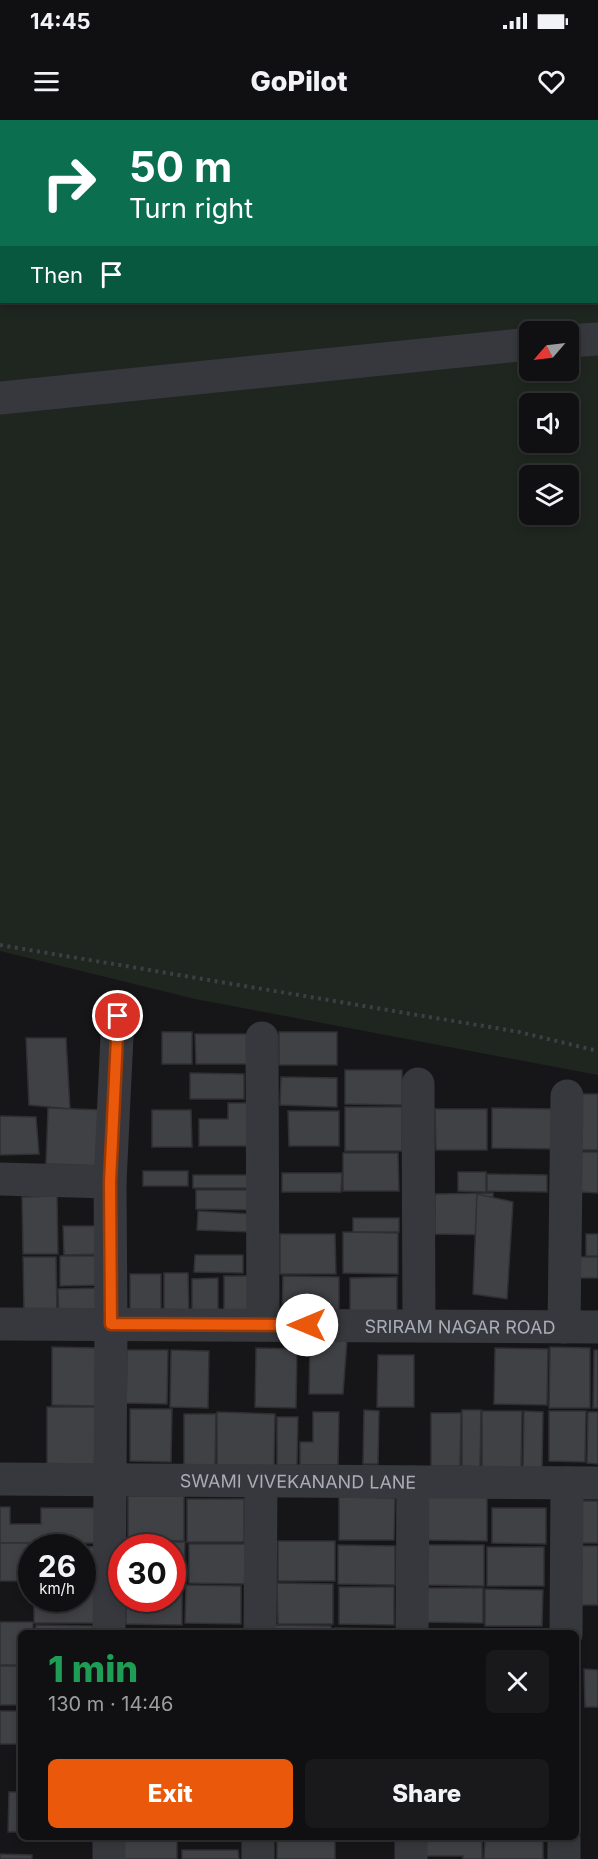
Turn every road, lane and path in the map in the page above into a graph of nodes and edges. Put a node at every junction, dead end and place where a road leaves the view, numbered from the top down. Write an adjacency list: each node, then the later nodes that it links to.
1 (598, 339): 2 (street)
2 (579, 340)
3 (519, 345): 4 (street)
4 (0, 398)
5 (0, 945): 8 (path)
6 (118, 1016): 12 (street)
7 (262, 1038): 15 (street)
8 (598, 1051)
9 (418, 1084): 16 (street)
10 (567, 1096): 17 (street)
11 (0, 1179): 12 (street)
12 (110, 1182): 14 (street)
13 (0, 1324): 14 (street, SRIRAM NAGAR ROAD)
14 (111, 1324): 15 (street, SRIRAM NAGAR ROAD); 20 (street)
15 (263, 1325): 16 (street, SRIRAM NAGAR ROAD)
16 (419, 1325): 17 (street, SRIRAM NAGAR ROAD)
17 (564, 1327): 18 (street, SRIRAM NAGAR ROAD)
18 (598, 1327)
19 (0, 1479): 20 (street, SWAMI VIVEKANAND LANE)
20 (109, 1480): 21 (street, SWAMI VIVEKANAND LANE); 24 (street)
21 (261, 1481): 22 (street, SWAMI VIVEKANAND LANE); 25 (street)
22 (413, 1482): 23 (street, SWAMI VIVEKANAND LANE); 26 (street)
23 (583, 1483): 27 (street)
24 (109, 1630)
25 (260, 1630)
26 (412, 1630)
27 (566, 1630)
28 (109, 1840): 32 (street)
29 (258, 1840): 33 (street)
30 (411, 1840): 34 (street)
31 (564, 1840): 35 (street)
32 (109, 1859)
33 (258, 1859)
34 (411, 1859)
35 (564, 1859)

